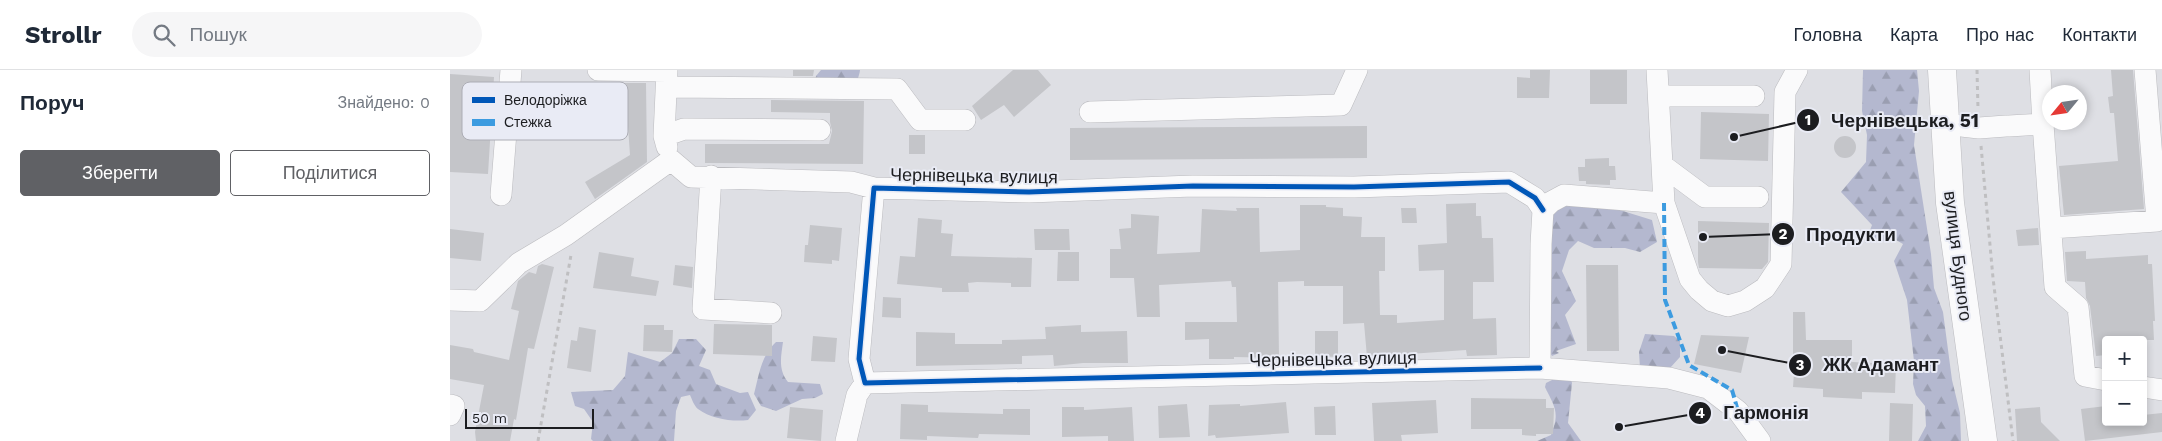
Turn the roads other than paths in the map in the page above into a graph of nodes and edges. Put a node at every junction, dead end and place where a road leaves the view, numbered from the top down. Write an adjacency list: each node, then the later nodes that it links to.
1 (598, 70): 8 (street)
2 (1357, 70): 12 (street)
3 (1657, 70): 9 (street)
4 (1797, 70): 26 (street)
5 (1942, 70): 14 (highway, вулиця Будного)
6 (2040, 70): 11 (street)
7 (2146, 70): 28 (street)
8 (667, 76): 13 (street); 18 (street)
9 (1659, 96): 10 (street); 21 (street)
10 (1754, 96)
11 (2042, 106)
12 (1090, 112)
13 (965, 120)
14 (1944, 124): 15 (street); 40 (highway, вулиця Будного)
15 (2042, 124)
16 (820, 130): 18 (street)
17 (2043, 130): 28 (street)
18 (664, 136): 20 (street)
19 (505, 140): 24 (street)
20 (671, 160): 22 (street, Чернівецька вулиця); 29 (street)
21 (1662, 165): 25 (street); 26 (street)
22 (711, 176): 23 (street, Чернівецька вулиця); 30 (street)
23 (874, 188): 27 (street, Чернівецька вулиця); 33 (street, Чернівецька вулиця)
24 (501, 195)
25 (1758, 197)
26 (1664, 203): 27 (street)
27 (1543, 210): 31 (street)
28 (2051, 228): 32 (street)
29 (450, 300)
30 (771, 313)
31 (1540, 368): 33 (street, Чернівецька вулиця); 39 (street, Чернівецька вулиця)
32 (2102, 379)
33 (865, 383): 38 (street)
34 (2147, 388): 35 (street)
35 (2162, 390)
36 (450, 405): 37 (street)
37 (450, 415)
38 (846, 441)
39 (1760, 441)
40 (1983, 441)

